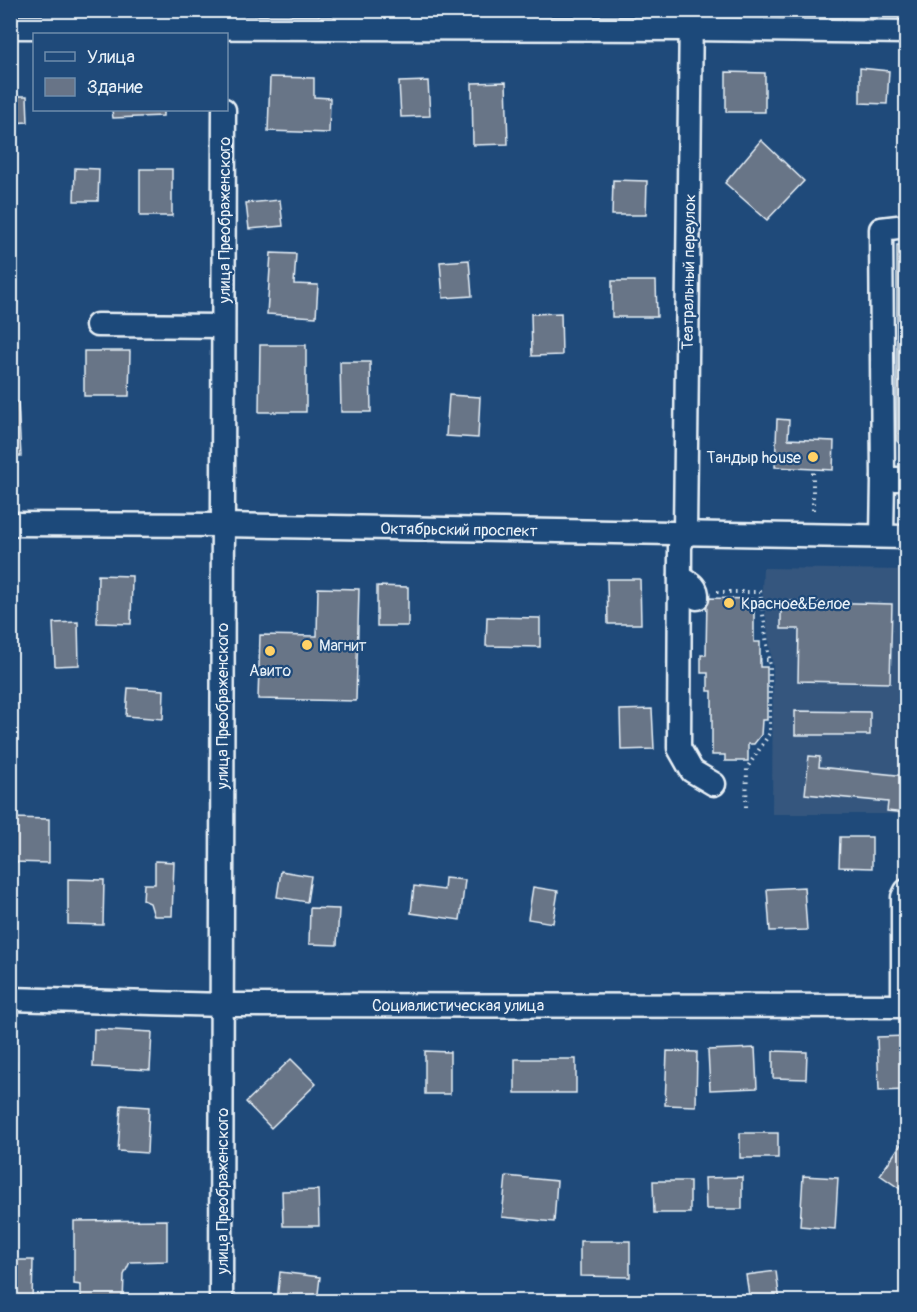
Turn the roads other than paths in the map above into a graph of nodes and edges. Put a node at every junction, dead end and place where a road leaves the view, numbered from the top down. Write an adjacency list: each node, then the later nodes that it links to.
1 (298, 19): 2 (street); 3 (street)
2 (691, 20): 5 (street); 14 (street, Театральный переулок)
3 (225, 24): 4 (street)
4 (10, 27)
5 (906, 32)
6 (224, 111): 9 (street, улица Преображенского)
7 (906, 226): 10 (street)
8 (97, 325): 9 (street)
9 (223, 326): 13 (street, улица Преображенского)
10 (883, 479): 11 (street); 15 (street)
11 (906, 479)
12 (10, 524): 13 (street, Октябрьский проспект)
13 (222, 525): 14 (street, Октябрьский проспект); 22 (street, улица Преображенского)
14 (685, 533): 15 (street, Октябрьский проспект); 17 (street, Театральный переулок)
15 (882, 536): 16 (street, Октябрьский проспект)
16 (906, 537)
17 (680, 577): 18 (street); 19 (street, Театральный переулок)
18 (697, 598)
19 (714, 784)
20 (906, 891): 23 (street)
21 (10, 999): 22 (street, Социалистическая улица)
22 (223, 1005): 23 (street, Социалистическая улица); 24 (street, улица Преображенского)
23 (904, 1006)
24 (221, 1302)

